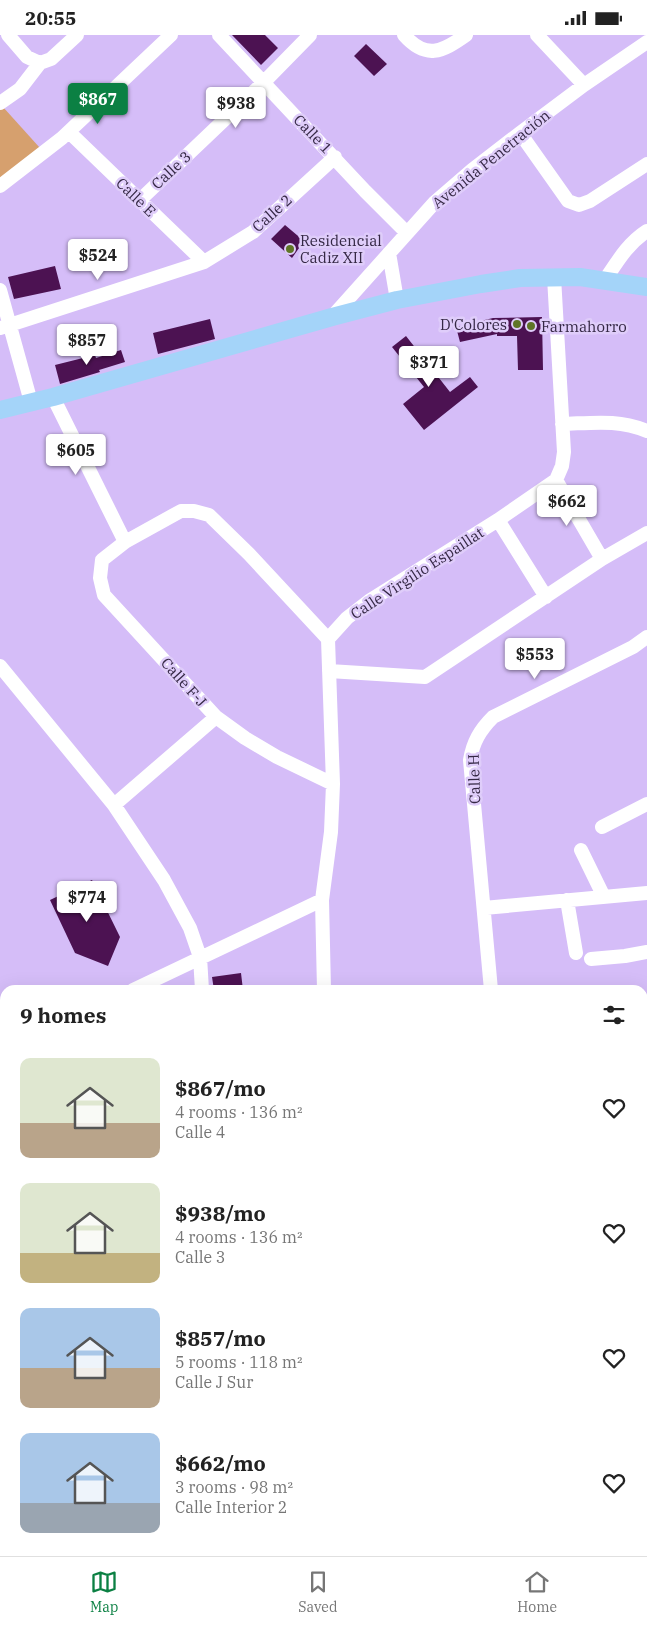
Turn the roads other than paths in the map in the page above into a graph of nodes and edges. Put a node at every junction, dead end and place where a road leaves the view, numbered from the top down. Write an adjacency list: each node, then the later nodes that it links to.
1 (8, 35): 10 (street)
2 (77, 35): 10 (street)
3 (171, 35): 14 (street)
4 (219, 35): 11 (street, Calle 1)
5 (310, 35): 11 (street, Calle 3)
6 (404, 35): 7 (street)
7 (466, 35)
8 (537, 35): 12 (street)
9 (647, 42): 12 (street, Avenida Penetración)
10 (40, 63): 13 (street)
11 (263, 83): 16 (street, Calle 1); 19 (street, Calle 3)
12 (584, 85): 15 (street, Avenida Penetración)
13 (0, 103)
14 (69, 132): 18 (street); 19 (street, Calle E)
15 (520, 133): 17 (street); 21 (street, Avenida Penetración)
16 (334, 157): 21 (street, Calle 1); 23 (street, Calle 2)
17 (647, 164)
18 (0, 186)
19 (140, 200): 23 (street, Calle E)
20 (647, 231): 25 (street)
21 (407, 233): 22 (street, Avenida Penetración)
22 (389, 253): 28 (street); 29 (street, Avenida Penetración)
23 (204, 262): 30 (street, Calle 2)
24 (554, 277): 25 (main road); 28 (main road); 34 (street)
25 (605, 280): 26 (main road)
26 (647, 287)
27 (0, 290): 30 (street)
28 (397, 301): 29 (main road)
29 (332, 317): 31 (main road)
30 (5, 327): 32 (street)
31 (53, 397): 32 (main road); 39 (street)
32 (31, 402): 33 (main road)
33 (0, 410)
34 (562, 424): 35 (street); 36 (street)
35 (647, 431)
36 (556, 481): 37 (street, Calle Virgilio Espaillat); 40 (street)
37 (498, 520): 41 (street); 43 (street, Calle Virgilio Espaillat)
38 (647, 533): 40 (street)
39 (125, 543): 43 (street); 46 (street, Calle F-J)
40 (602, 559): 41 (street)
41 (546, 597): 45 (street)
42 (647, 637): 56 (street, Calle H)
43 (328, 639): 45 (street)
44 (0, 666): 49 (street)
45 (329, 671): 47 (street)
46 (216, 717): 47 (street, Calle F-J); 49 (street)
47 (333, 784): 54 (street)
48 (647, 804): 50 (street)
49 (114, 805): 59 (street)
50 (602, 827)
51 (581, 850): 53 (street)
52 (647, 893): 53 (street)
53 (604, 897): 55 (street)
54 (322, 900): 59 (street); 63 (street)
55 (567, 900): 56 (street); 58 (street)
56 (484, 908): 64 (street, Calle H)
57 (647, 952): 60 (street)
58 (576, 953)
59 (200, 957): 61 (street); 62 (street)
60 (591, 959)
61 (143, 985)
62 (202, 985)
63 (324, 985)
64 (491, 985)

